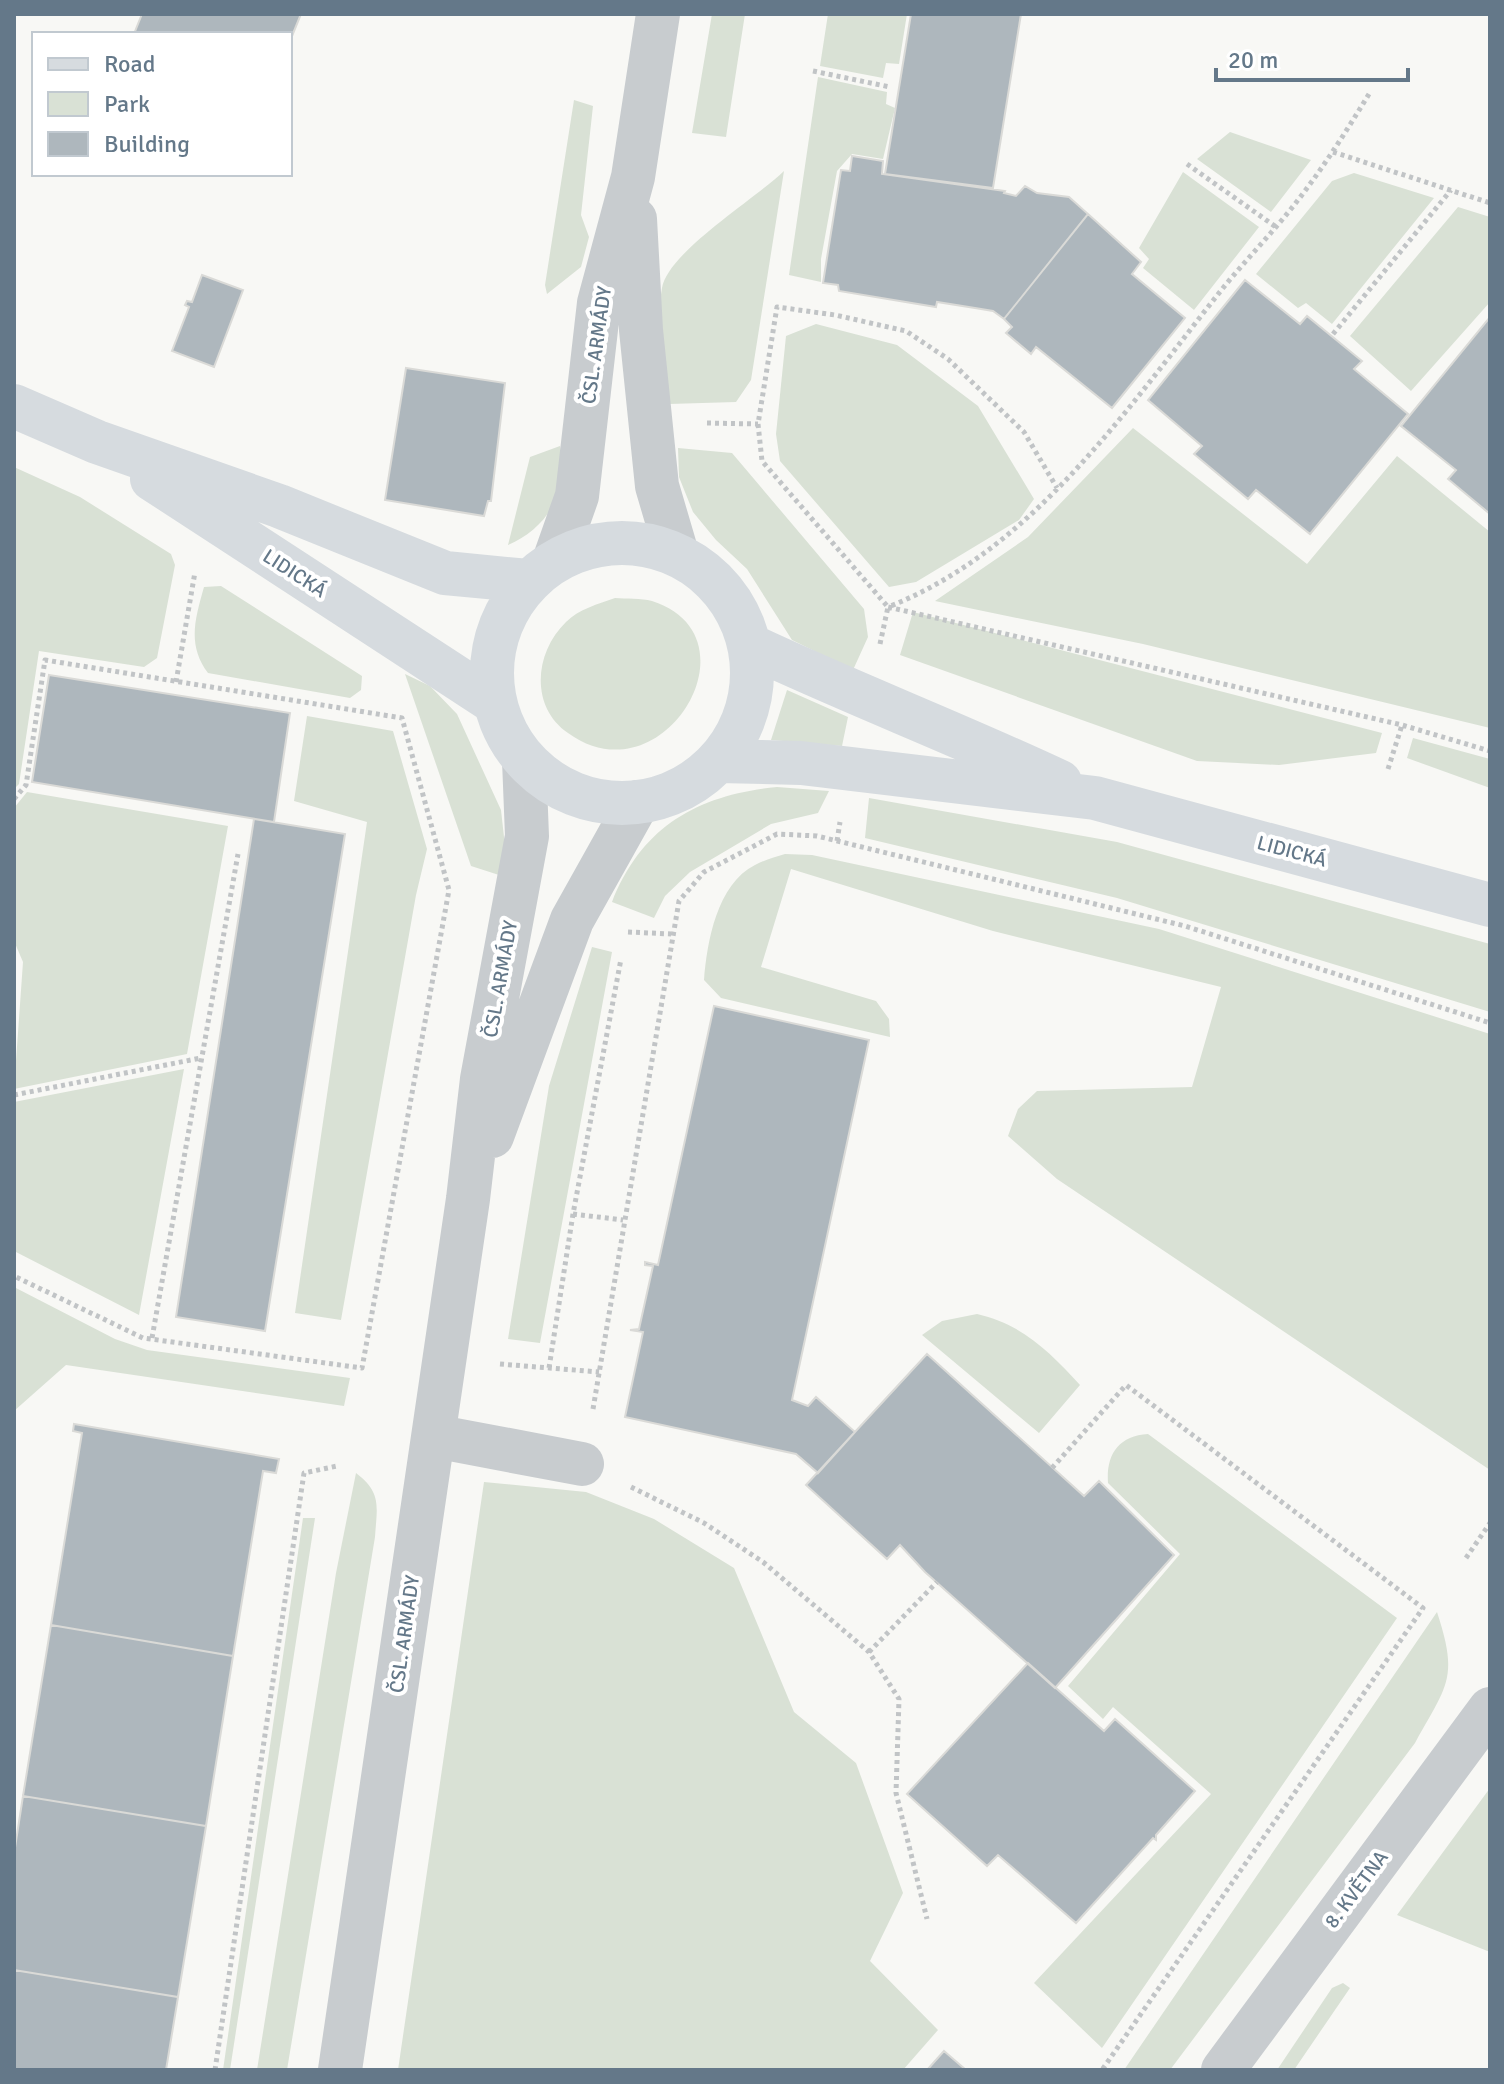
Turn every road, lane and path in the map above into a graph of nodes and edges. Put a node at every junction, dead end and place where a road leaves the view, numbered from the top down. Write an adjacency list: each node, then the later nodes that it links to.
1 (658, 14): 7 (street, ČSL. ARMÁDY)
2 (813, 71): 3 (path)
3 (890, 87)
4 (1369, 94): 5 (path)
5 (1333, 152): 8 (path); 10 (path)
6 (1187, 164): 10 (path)
7 (633, 177): 17 (street, ČSL. ARMÁDY); 19 (street, ČSL. ARMÁDY)
8 (1451, 190): 9 (path); 11 (path)
9 (1490, 203)
10 (1276, 227): 16 (path)
11 (1333, 334)
12 (14, 406): 15 (main road, LIDICKÁ)
13 (698, 423): 14 (path)
14 (758, 424): 16 (path); 20 (path)
15 (97, 442): 19 (main road, LIDICKÁ); 23 (main road, LIDICKÁ)
16 (1057, 488): 20 (path)
17 (677, 554): 19 (main road); 21 (main road)
18 (195, 567): 22 (path)
19 (541, 571): 23 (main road)
20 (888, 607): 24 (path)
21 (751, 646): 27 (main road); 29 (main road, LIDICKÁ)
22 (176, 682): 30 (path); 42 (path)
23 (494, 702): 26 (main road)
24 (1402, 725): 25 (path); 28 (path)
25 (1490, 751)
26 (524, 760): 31 (main road); 38 (street, ČSL. ARMÁDY)
27 (718, 761): 29 (main road, LIDICKÁ); 31 (main road)
28 (1388, 769)
29 (1095, 798): 33 (main road, LIDICKÁ)
30 (14, 799)
31 (638, 802): 38 (street, ČSL. ARMÁDY)
32 (238, 854): 36 (path)
33 (1490, 905)
34 (671, 934): 35 (path); 39 (path); 40 (path)
35 (1490, 1023)
36 (202, 1058): 37 (path); 42 (path)
37 (14, 1095)
38 (468, 1199): 46 (street, ČSL. ARMÁDY)
39 (573, 1214): 40 (path); 44 (path)
40 (624, 1220): 45 (path)
41 (14, 1276): 42 (path)
42 (152, 1338)
43 (491, 1363): 44 (path)
44 (549, 1368): 45 (path)
45 (599, 1372): 47 (path)
46 (434, 1436): 47 (street); 57 (street, ČSL. ARMÁDY)
47 (582, 1464): 53 (path)
48 (337, 1466): 56 (path)
49 (1052, 1468): 58 (path)
50 (1490, 1523): 51 (path)
51 (1466, 1558)
52 (937, 1582): 53 (path)
53 (869, 1652): 55 (path)
54 (1490, 1709): 59 (street, 8. KVĚTNA)
55 (927, 1919)
56 (215, 2070)
57 (340, 2070)
58 (1102, 2070)
59 (1223, 2070)

